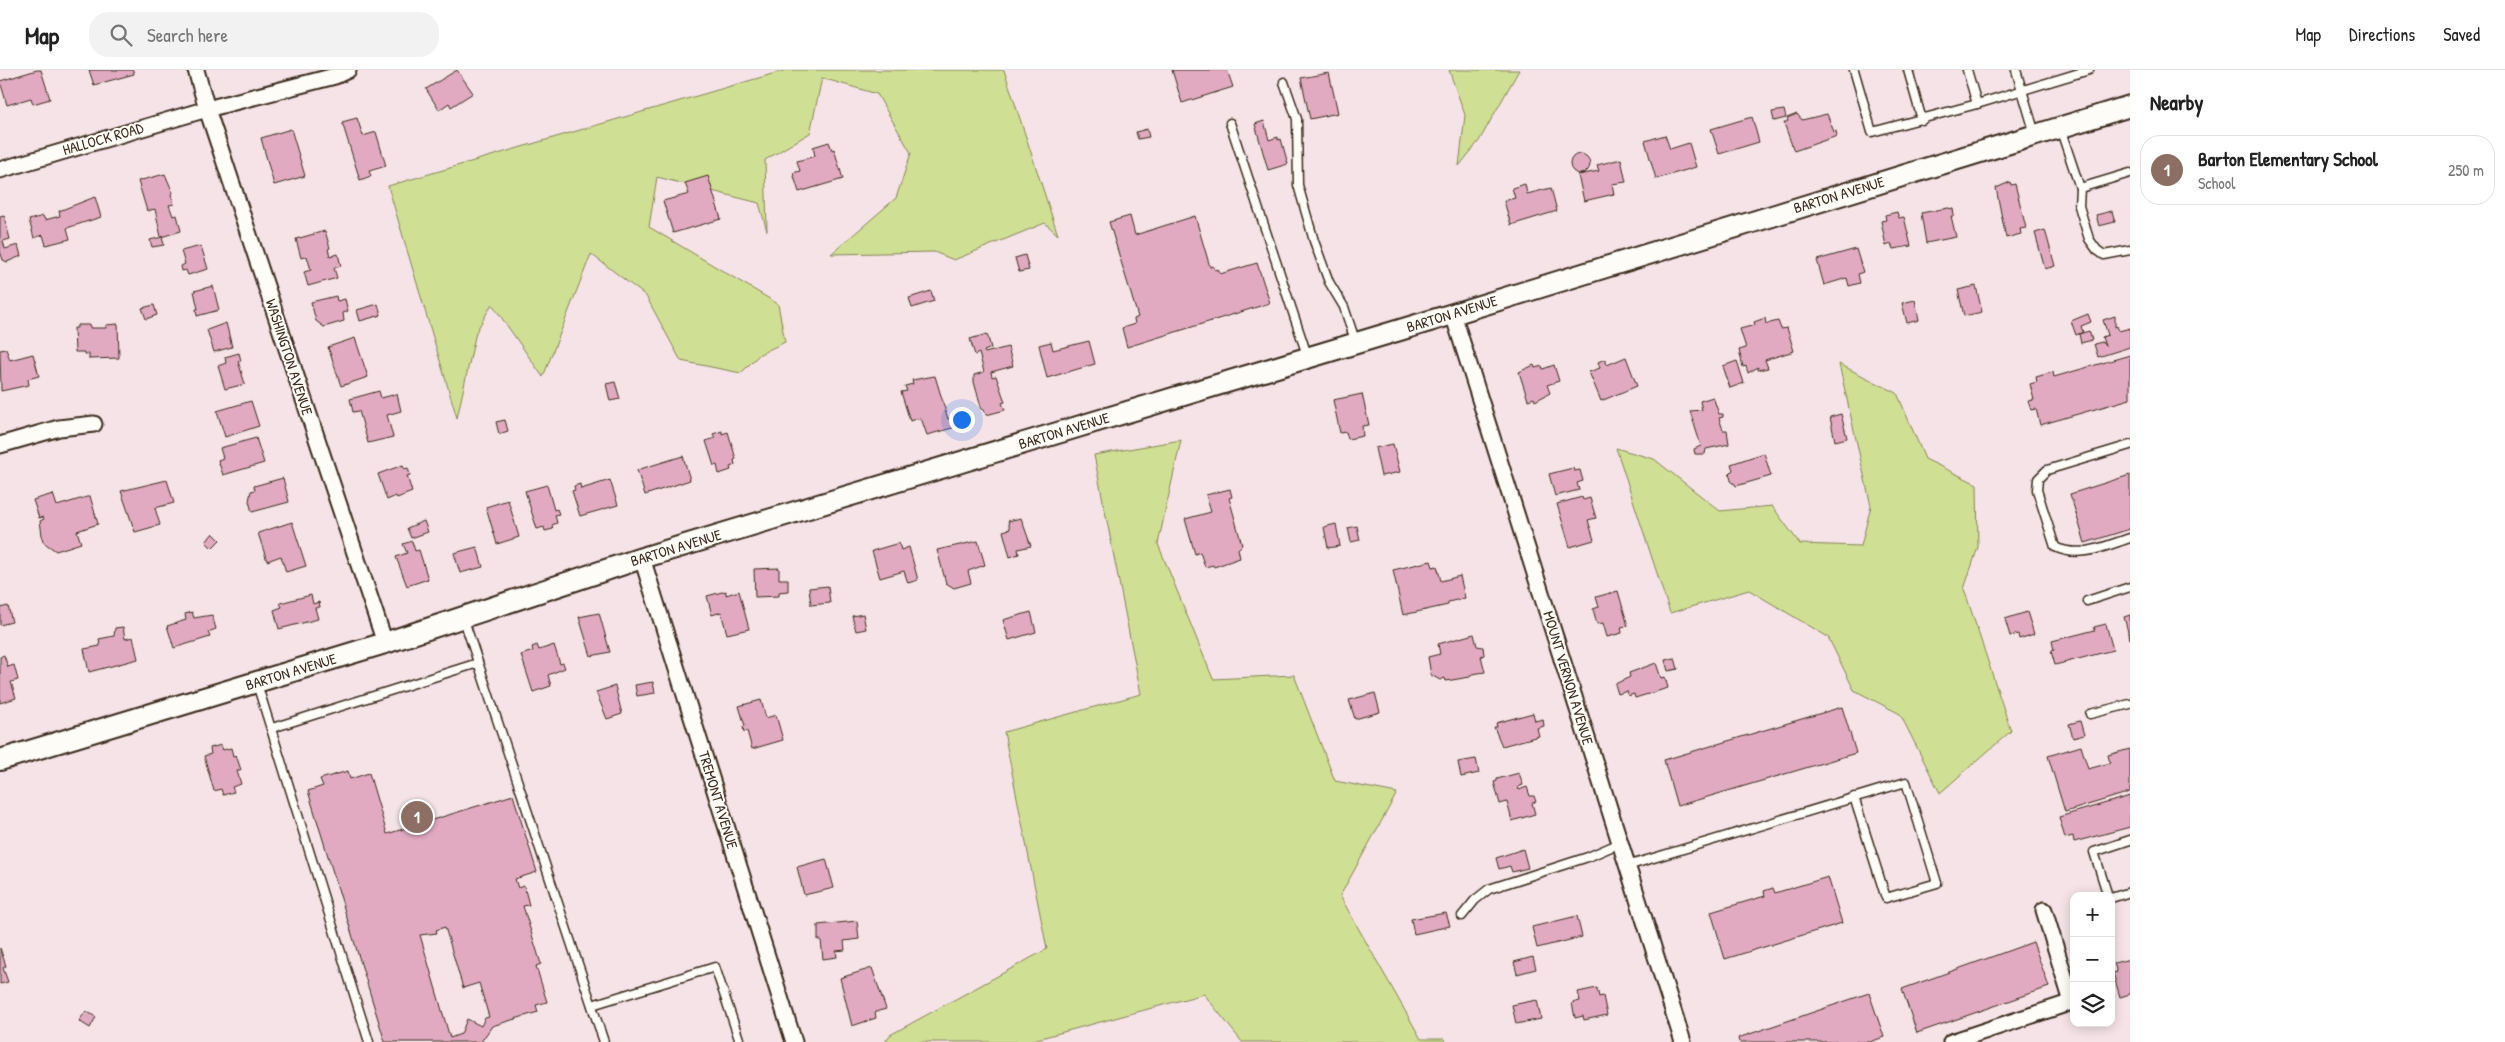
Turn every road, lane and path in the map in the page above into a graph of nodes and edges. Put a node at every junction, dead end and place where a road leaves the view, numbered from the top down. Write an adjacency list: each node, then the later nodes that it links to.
1 (196, 70): 12 (street, WASHINGTON AVENUE)
2 (348, 70): 12 (street, HALLOCK ROAD)
3 (1854, 70): 13 (lane)
4 (1908, 70): 13 (lane)
5 (1967, 70): 10 (lane)
6 (2016, 70): 9 (lane)
7 (2089, 70): 9 (lane)
8 (1284, 82): 22 (lane)
9 (2022, 91): 10 (lane); 16 (lane)
10 (1977, 104): 13 (lane)
11 (2130, 106): 15 (street, BARTON AVENUE)
12 (207, 109): 17 (street, HALLOCK ROAD); 32 (street, WASHINGTON AVENUE)
13 (1922, 120)
14 (1230, 123): 23 (lane)
15 (2060, 128): 16 (street, BARTON AVENUE); 19 (lane)
16 (2036, 136): 21 (street, BARTON AVENUE)
17 (0, 170)
18 (2130, 173): 19 (lane)
19 (2080, 188): 20 (lane)
20 (2130, 250)
21 (1453, 314): 22 (street, BARTON AVENUE); 41 (street, MOUNT VERNON AVENUE)
22 (1356, 343): 23 (street, BARTON AVENUE)
23 (1308, 358): 28 (street, BARTON AVENUE)
24 (94, 424): 25 (street)
25 (0, 445)
26 (2130, 445): 27 (lane)
27 (2130, 538)
28 (642, 558): 31 (street, BARTON AVENUE); 52 (street, TREMONT AVENUE)
29 (2130, 588): 30 (lane)
30 (2087, 602)
31 (462, 617): 32 (street, BARTON AVENUE); 33 (lane)
32 (384, 643): 34 (street, BARTON AVENUE)
33 (478, 663): 37 (lane); 48 (lane)
34 (256, 683): 37 (lane); 38 (street, BARTON AVENUE)
35 (2130, 704): 36 (lane)
36 (2090, 714)
37 (272, 728): 49 (lane)
38 (0, 760)
39 (1854, 797): 39 (lane); 42 (lane)
40 (2130, 840): 43 (lane)
41 (1620, 844): 42 (street, MOUNT VERNON AVENUE); 47 (lane)
42 (1627, 866): 53 (street, MOUNT VERNON AVENUE)
43 (2108, 892)
44 (2130, 892): 45 (lane)
45 (2115, 896)
46 (2044, 910): 54 (street)
47 (1462, 916)
48 (592, 1005): 50 (lane); 51 (lane)
49 (369, 1042)
50 (604, 1042)
51 (740, 1042)
52 (794, 1042)
53 (1683, 1042)
54 (1952, 1042)

